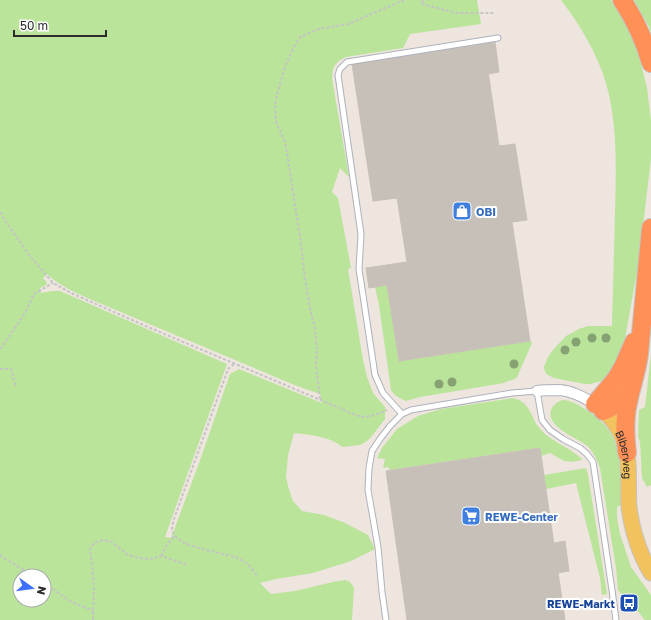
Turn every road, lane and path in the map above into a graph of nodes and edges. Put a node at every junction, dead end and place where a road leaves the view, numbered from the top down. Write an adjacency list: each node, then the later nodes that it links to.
1 (404, 0): 17 (path)
2 (423, 0): 4 (path)
3 (622, 0): 6 (highway)
4 (494, 13)
5 (498, 38): 18 (lane)
6 (651, 63)
7 (0, 212): 9 (path)
8 (651, 228): 10 (highway)
9 (53, 284): 11 (path); 12 (path)
10 (643, 310): 14 (highway); 19 (highway)
11 (0, 349)
12 (234, 364): 17 (path); 22 (path)
13 (0, 369): 15 (path)
14 (632, 386): 19 (highway); 21 (highway)
15 (16, 387)
16 (537, 391): 19 (street, Biberweg); 20 (lane); 33 (lane)
17 (320, 399): 18 (path)
18 (396, 407): 20 (lane)
19 (599, 407): 21 (main road, Biberweg)
20 (402, 414): 32 (lane)
21 (627, 453): 27 (main road, Biberweg)
22 (174, 536): 24 (path); 28 (path)
23 (0, 555): 26 (path)
24 (161, 556): 25 (path); 30 (path)
25 (188, 565)
26 (21, 568)
27 (651, 573)
28 (258, 577)
29 (52, 589): 30 (path)
30 (93, 611): 31 (path)
31 (93, 620)
32 (386, 620)
33 (616, 620)

